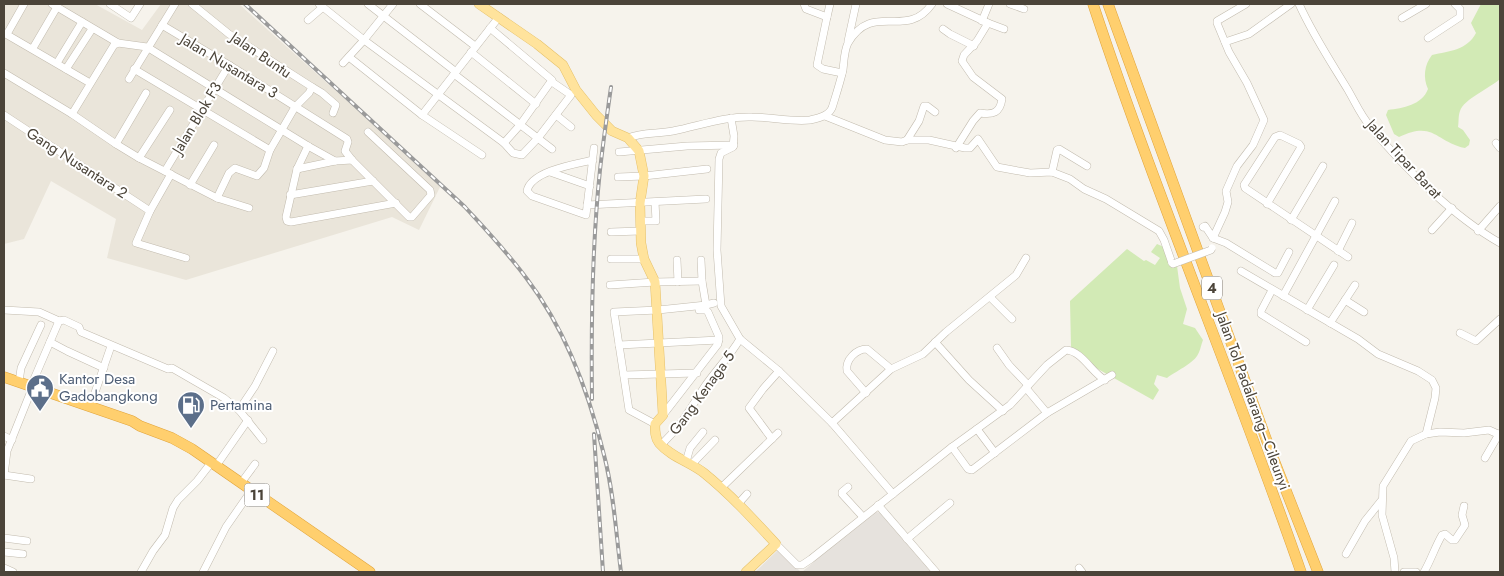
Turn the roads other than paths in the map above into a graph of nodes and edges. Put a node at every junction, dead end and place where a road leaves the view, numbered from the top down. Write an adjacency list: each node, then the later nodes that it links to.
1 (24, 4): 41 (street)
2 (110, 4): 25 (street)
3 (140, 4): 25 (street)
4 (192, 4): 63 (street, Jalan Buntu)
5 (368, 4): 29 (street)
6 (393, 4): 29 (street)
7 (420, 4): 50 (street)
8 (479, 4): 30 (main road)
9 (804, 4): 31 (street)
10 (830, 4): 31 (street)
11 (856, 4): 46 (street)
12 (932, 4): 46 (street)
13 (947, 4): 27 (street)
14 (989, 4): 35 (street)
15 (1010, 4): 28 (street)
16 (1094, 4): 243 (highway, Jalan Tol Padalarang–Cileunyi / 4)
17 (1108, 4): 244 (highway, Jalan Tol Padalarang–Cileunyi / 4)
18 (1246, 4): 44 (street)
19 (1292, 4): 44 (street)
20 (1299, 4): 125 (street, Jalan Tipar Barat)
21 (1426, 4): 32 (street)
22 (1455, 4): 42 (street)
23 (55, 5): 34 (street); 49 (street)
24 (321, 5): 33 (street); 43 (street)
25 (120, 6)
26 (173, 7): 36 (street)
27 (961, 7): 35 (street)
28 (1024, 9)
29 (383, 16): 43 (street); 58 (street)
30 (499, 17): 37 (street); 84 (main road)
31 (827, 17): 59 (street)
32 (1402, 18)
33 (308, 20)
34 (82, 22): 38 (street); 53 (street)
35 (985, 22): 40 (street); 47 (street)
36 (162, 25): 48 (street); 54 (street, Jalan Nusantara 3)
37 (490, 28): 50 (street); 61 (street)
38 (92, 29): 45 (street); 55 (street)
39 (943, 29): 47 (street)
40 (1004, 29)
41 (5, 33): 49 (street)
42 (1428, 38)
43 (364, 40): 51 (street); 66 (street)
44 (1225, 42): 134 (street)
45 (118, 43): 48 (street); 62 (street)
46 (847, 44): 59 (street)
47 (974, 46): 92 (street)
48 (148, 47): 56 (street); 64 (street)
49 (33, 48): 53 (street)
50 (473, 49): 58 (street); 67 (street)
51 (349, 57): 52 (street); 75 (street)
52 (342, 63)
53 (57, 64): 55 (street)
54 (229, 65): 64 (street, Jalan Blok F3); 68 (street, Jalan Nusantara 3)
55 (66, 69): 62 (street)
56 (134, 69): 60 (street); 69 (street)
57 (4, 73): 74 (street)
58 (455, 73): 66 (street); 79 (street)
59 (842, 73): 77 (street)
60 (129, 79)
61 (552, 82): 67 (street); 76 (street)
62 (90, 83): 74 (street)
63 (312, 87): 68 (street); 72 (street, Jalan Buntu)
64 (214, 89): 69 (street, Jalan Blok F3); 81 (street)
65 (146, 93): 87 (street)
66 (438, 95): 75 (street); 86 (street)
67 (536, 104): 79 (street)
68 (295, 107): 81 (street); 99 (street, Jalan Nusantara 3)
69 (202, 109): 94 (street); 106 (street, Jalan Blok F3)
70 (170, 110): 98 (street)
71 (935, 112): 85 (street)
72 (333, 113)
73 (4, 114): 126 (street, Gang Nusantara 2)
74 (72, 114): 87 (street)
75 (422, 115): 97 (street)
76 (556, 115): 80 (street); 83 (street)
77 (825, 116): 78 (street); 85 (street)
78 (731, 118): 84 (street); 88 (street)
79 (520, 125): 83 (street); 86 (street)
80 (571, 127)
81 (283, 129): 90 (street); 94 (street)
82 (368, 132): 119 (street)
83 (538, 138): 86 (street); 93 (street)
84 (628, 138): 95 (main road)
85 (907, 140): 92 (street)
86 (504, 143)
87 (116, 144): 98 (street)
88 (734, 145): 95 (street); 166 (street)
89 (214, 146): 112 (street)
90 (308, 146): 101 (street); 104 (street)
91 (594, 148): 100 (street)
92 (956, 148): 108 (street)
93 (552, 149)
94 (270, 150): 115 (street)
95 (638, 151): 96 (street); 109 (main road)
96 (619, 152)
97 (482, 155)
98 (139, 158): 106 (street)
99 (352, 160): 101 (street); 111 (street)
100 (593, 160): 107 (street); 113 (street)
101 (335, 161): 104 (street)
102 (1087, 166): 108 (street)
103 (1322, 166): 127 (street)
104 (297, 169): 114 (street)
105 (707, 169): 109 (street)
106 (168, 172): 112 (street); 126 (street, Jalan Blok F3)
107 (550, 172): 113 (street); 122 (street)
108 (1052, 172): 134 (street, bridge)
109 (644, 176): 110 (street); 120 (main road)
110 (618, 177)
111 (373, 181): 114 (street); 119 (street)
112 (190, 185): 115 (street)
113 (590, 186): 122 (street)
114 (290, 195): 119 (street)
115 (217, 198): 124 (street)
116 (706, 199): 118 (street)
117 (1335, 201): 133 (street)
118 (655, 202): 120 (street); 129 (street)
119 (396, 203)
120 (640, 203): 122 (street); 129 (main road)
121 (1267, 204): 121 (street); 127 (street)
122 (587, 205)
123 (1500, 206): 131 (street)
124 (249, 208)
125 (1452, 208): 130 (street); 131 (street, Jalan Tipar Barat)
126 (150, 211): 139 (street, Jalan Blok F3)
127 (1291, 220): 133 (street)
128 (1352, 223): 136 (street)
129 (640, 226): 132 (street); 142 (main road)
130 (1432, 230)
131 (1478, 231): 135 (street, Jalan Tipar Barat)
132 (611, 232)
133 (1316, 236): 136 (street); 153 (street)
134 (1213, 238): 137 (street)
135 (1500, 243)
136 (1338, 250): 138 (street)
137 (1289, 252)
138 (1348, 257)
139 (186, 258)
140 (1026, 258): 154 (street)
141 (611, 259): 142 (street)
142 (644, 259): 148 (main road)
143 (677, 260): 149 (street)
144 (701, 260): 147 (street)
145 (1334, 265): 157 (street)
146 (1241, 271): 152 (street)
147 (702, 281): 149 (street); 158 (street)
148 (655, 282): 149 (street); 151 (street); 158 (main road)
149 (678, 282)
150 (1355, 285): 155 (street)
151 (610, 286)
152 (1272, 290): 153 (street); 171 (street)
153 (1283, 296): 157 (street)
154 (990, 297): 160 (street); 170 (street)
155 (1345, 300): 159 (street); 163 (street)
156 (4, 310): 162 (street)
157 (1307, 310): 163 (street)
158 (658, 312): 167 (street); 169 (main road); 172 (street)
159 (1364, 312)
160 (1012, 319)
161 (1500, 320): 165 (street)
162 (59, 321): 168 (street); 173 (street)
163 (1330, 323): 201 (street)
164 (41, 325): 186 (street)
165 (1460, 333)
166 (740, 339): 178 (street); 207 (street, Gang Kenaga 5)
167 (719, 340): 169 (street); 180 (street)
168 (50, 342): 176 (street); 188 (street)
169 (658, 342): 172 (street); 179 (main road)
170 (935, 342): 177 (street); 192 (street)
171 (1306, 342)
172 (619, 345): 181 (street)
173 (112, 346): 176 (street); 191 (street)
174 (997, 348): 187 (street)
175 (274, 351): 191 (street)
176 (104, 368): 190 (street)
177 (891, 369): 189 (street); 189 (street)
178 (779, 371): 196 (street); 219 (street)
179 (660, 373): 180 (street); 181 (street); 194 (main road)
180 (697, 373): 194 (street)
181 (624, 375): 197 (street)
182 (1112, 375): 184 (street)
183 (4, 377): 186 (highway, 11)
184 (1105, 380): 187 (street); 193 (street)
185 (4, 382): 188 (highway, 11)
186 (19, 382): 188 (highway, 11)
187 (1027, 386): 192 (street); 193 (street)
188 (31, 389): 190 (highway, 11); 198 (highway, 11); 204 (street)
189 (866, 393): 196 (street)
190 (90, 407): 198 (highway, 11)
191 (239, 410): 195 (street)
192 (1003, 411): 199 (street)
193 (1047, 414): 209 (street)
194 (662, 415): 197 (main road)
195 (248, 420): 205 (street); 213 (street)
196 (832, 423): 222 (street)
197 (655, 424): 207 (main road)
198 (140, 426): 213 (highway, 11)
199 (977, 429): 208 (street); 209 (street)
200 (703, 432): 211 (street)
201 (1426, 434): 202 (street); 223 (street)
202 (1500, 434): 210 (street)
203 (4, 436): 204 (street)
204 (12, 440): 212 (street)
205 (263, 440)
206 (715, 440): 211 (street)
207 (661, 445): 211 (main road)
208 (952, 447): 209 (street); 222 (street)
209 (995, 453)
210 (1484, 458)
211 (688, 463): 219 (main road)
212 (4, 464): 215 (street)
213 (214, 464): 217 (highway, 11); 238 (street)
214 (255, 464): 217 (street)
215 (4, 475): 216 (street)
216 (31, 479)
217 (240, 483): 220 (highway, 11)
218 (848, 487): 228 (street)
219 (721, 488): 225 (main road)
220 (251, 491): 239 (street); 240 (highway, 11)
221 (747, 494): 225 (street)
222 (893, 494): 226 (street)
223 (1381, 501): 235 (street); 245 (street)
224 (950, 503): 230 (street)
225 (738, 504): 232 (main road)
226 (878, 505): 228 (street); 230 (street)
227 (1464, 506): 248 (street)
228 (863, 517): 232 (street)
229 (4, 538): 231 (street)
230 (907, 539): 242 (street)
231 (27, 541)
232 (776, 544): 241 (main road)
233 (4, 552): 234 (street)
234 (23, 554)
235 (1346, 554)
236 (4, 568): 237 (street)
237 (13, 572)
238 (141, 572)
239 (204, 572)
240 (370, 572)
241 (746, 572)
242 (936, 572)
243 (1301, 572)
244 (1318, 572)
245 (1395, 572)
246 (1404, 572): 247 (street)
247 (1416, 572)
248 (1424, 572)

